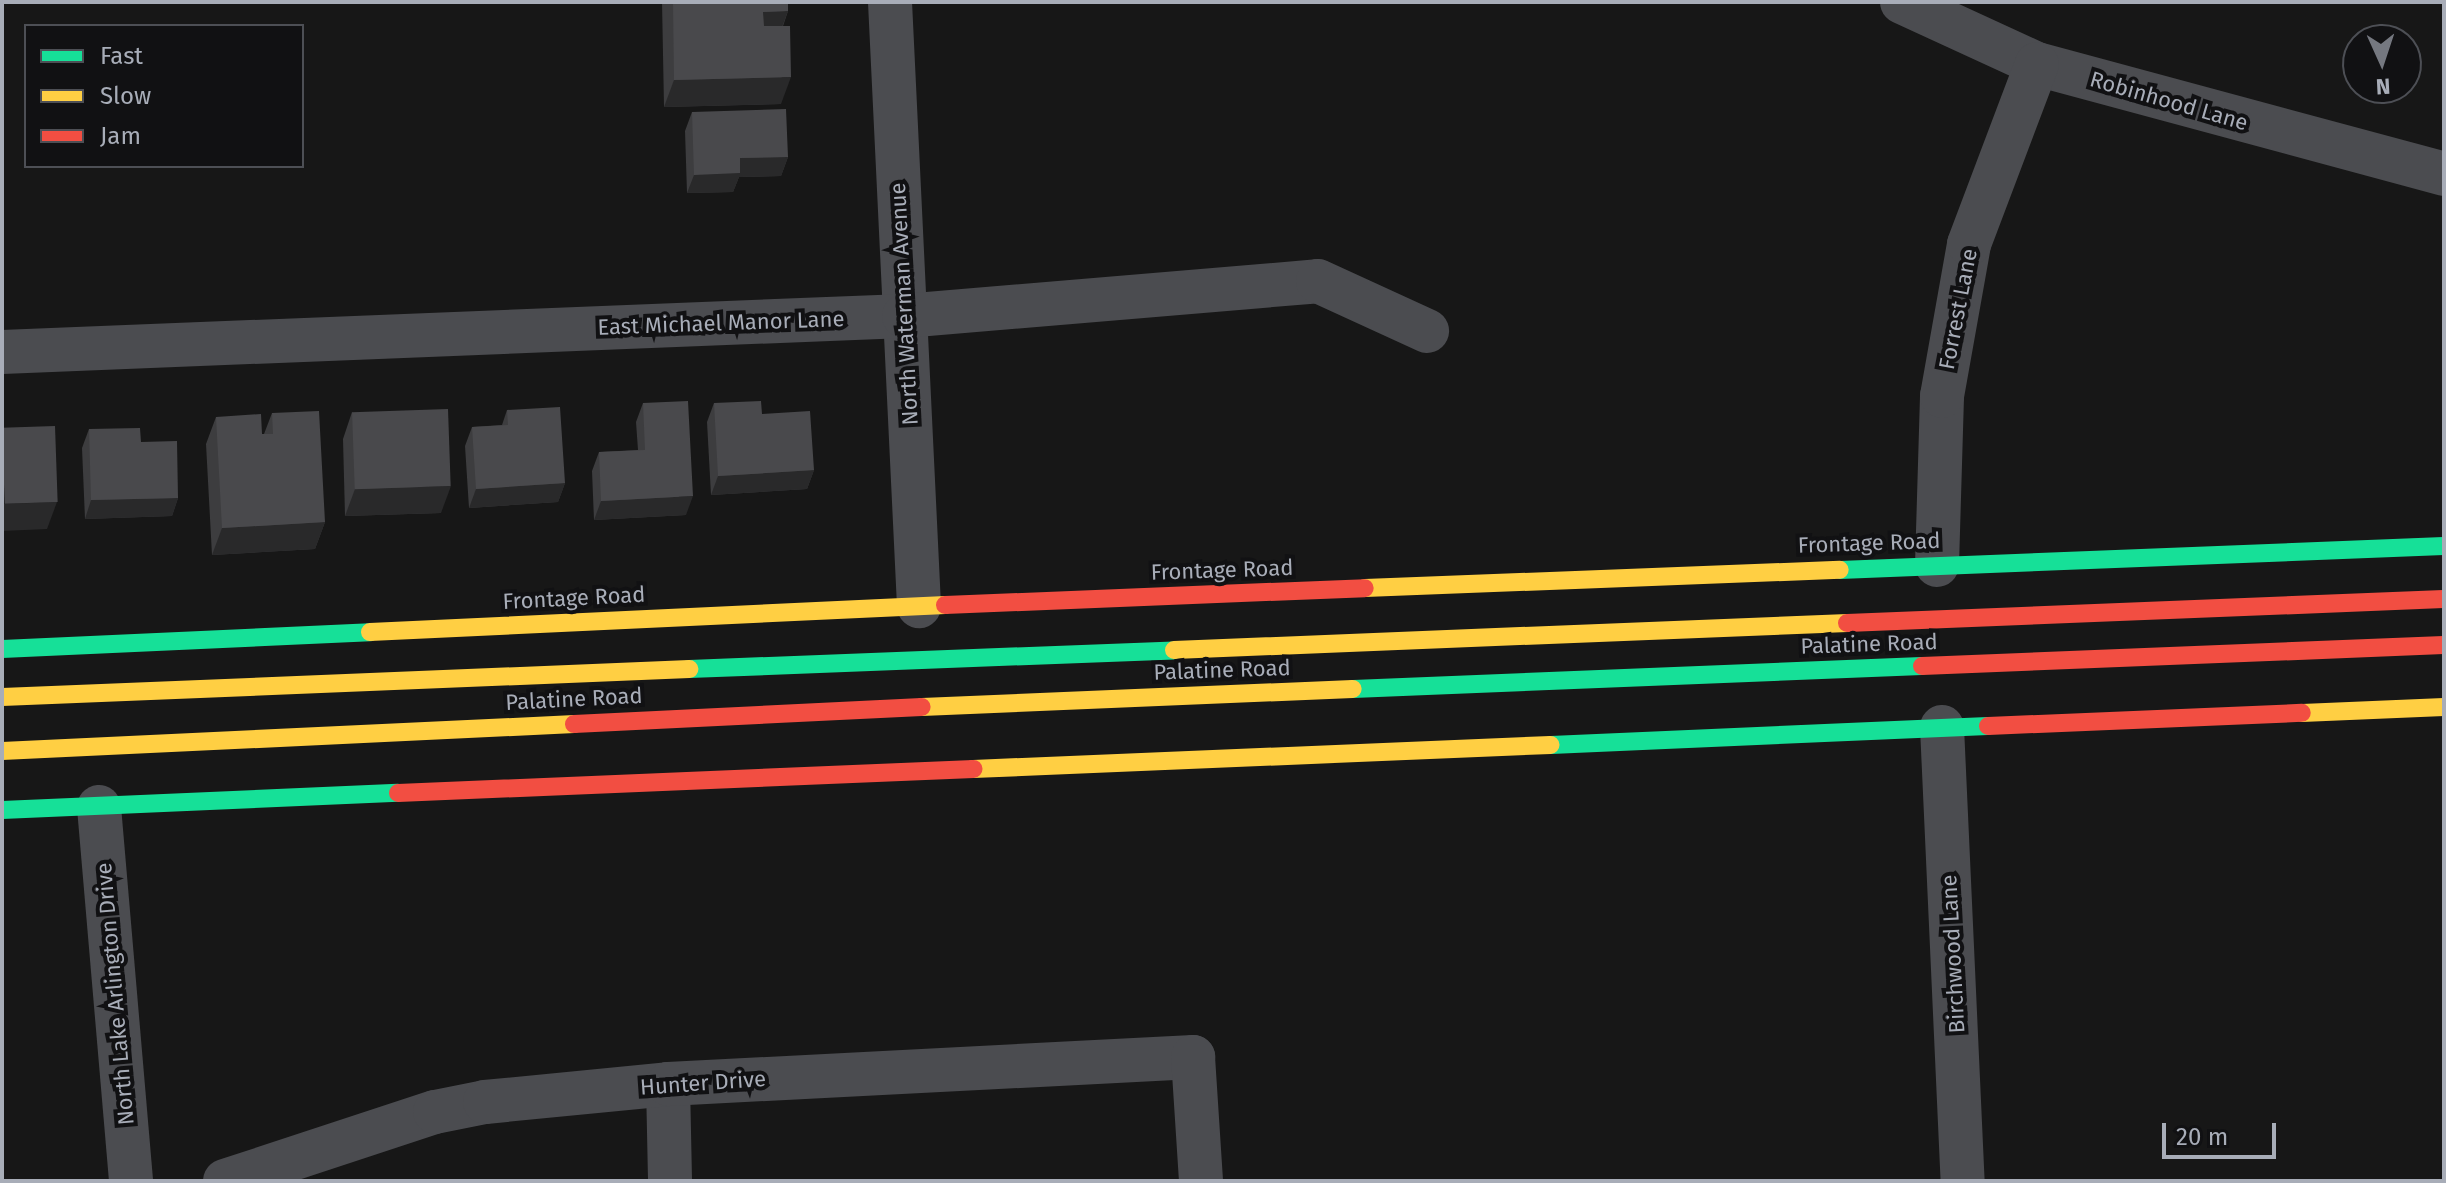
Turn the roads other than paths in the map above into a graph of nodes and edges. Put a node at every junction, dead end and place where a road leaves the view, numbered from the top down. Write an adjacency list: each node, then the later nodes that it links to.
1 (890, 2): 5 (street, North Waterman Avenue)
2 (1902, 2): 3 (street, Robinhood Lane)
3 (2037, 64): 4 (street, Robinhood Lane); 9 (street, Forrest Lane)
4 (2444, 174)
5 (904, 316): 6 (street, East Michael Manor Lane); 7 (street, East Michael Manor Lane); 11 (street, North Waterman Avenue)
6 (1427, 331)
7 (2, 352)
8 (2444, 546): 9 (main road, Frontage Road)
9 (1937, 565): 11 (main road, Frontage Road)
10 (2444, 599): 14 (main road, Palatine Road)
11 (919, 606): 13 (main road, Frontage Road)
12 (2444, 645): 17 (main road, Palatine Road)
13 (2, 649)
14 (2, 697)
15 (2444, 707): 16 (main road)
16 (1942, 727): 18 (main road); 25 (street, Birchwood Lane)
17 (2, 751)
18 (99, 807): 19 (main road); 21 (street, North Lake Arlington Drive)
19 (2, 810)
20 (668, 1084): 22 (street, Hunter Drive); 23 (street); 24 (street, Hunter Drive)
21 (131, 1181)
22 (225, 1181)
23 (670, 1181)
24 (1201, 1181)
25 (1963, 1181)

